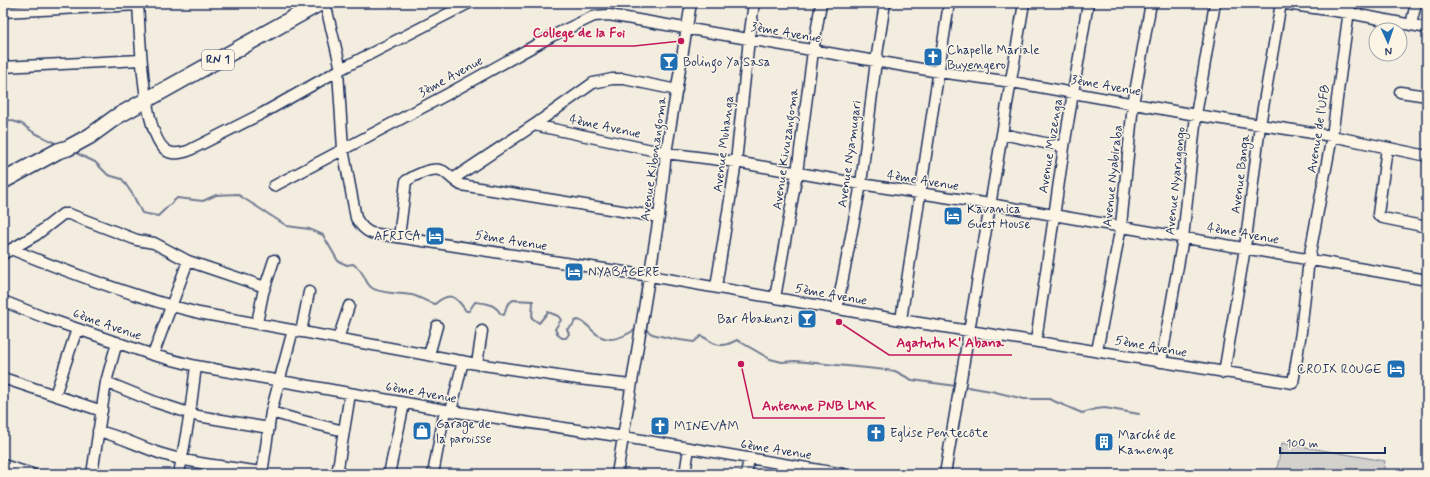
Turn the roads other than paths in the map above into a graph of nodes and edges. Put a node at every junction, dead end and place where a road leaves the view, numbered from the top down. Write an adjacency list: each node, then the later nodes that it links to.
1 (320, 3): 33 (highway, RN 1)
2 (325, 3): 26 (street)
3 (469, 3): 26 (street)
4 (691, 3): 20 (street, Avenue Kibonangoma)
5 (754, 3): 21 (street, Avenue Muhanga)
6 (821, 3): 22 (street, Avenue Kivuzangoma)
7 (885, 3): 24 (street, Avenue Nyamugari)
8 (949, 3): 27 (street)
9 (1024, 3): 28 (street)
10 (1088, 3): 31 (street, Avenue Muzenga)
11 (1151, 3): 34 (street, Avenue Nyabiraba)
12 (1215, 3): 35 (street, Avenue Nyarugongo)
13 (1280, 3): 16 (street); 37 (street, Avenue Banga)
14 (1416, 3): 18 (street)
15 (138, 4): 17 (street); 23 (street)
16 (1349, 8): 18 (street); 39 (street, Avenue de l'UFB)
17 (3, 12)
18 (1411, 25): 19 (street)
19 (1427, 28)
20 (687, 29): 21 (street, 3ème Avenue); 29 (street, Avenue Kibonangoma); 42 (street, 3ème Avenue)
21 (749, 40): 22 (street, 3ème Avenue); 45 (street, Avenue Muhanga)
22 (813, 50): 24 (street, 3ème Avenue); 46 (street, Avenue Kivuzangoma)
23 (141, 60): 25 (street); 33 (street)
24 (876, 61): 27 (street, 3ème Avenue); 49 (street, Avenue Nyamugari)
25 (3, 67)
26 (340, 70): 33 (street); 42 (street)
27 (939, 72): 28 (street, 3ème Avenue); 51 (street)
28 (1012, 82): 31 (street, 3ème Avenue); 38 (street)
29 (677, 90): 36 (street); 43 (street, Avenue Kibonangoma)
30 (1400, 92): 32 (street)
31 (1072, 93): 34 (street, 3ème Avenue); 40 (street, Avenue Muzenga)
32 (1427, 96)
33 (146, 99): 48 (highway, RN 1)
34 (1134, 104): 35 (street, 3ème Avenue); 55 (street, Avenue Nyabiraba)
35 (1196, 115): 37 (street, 3ème Avenue); 58 (street, Avenue Nyarugongo)
36 (534, 125): 43 (street, 4ème Avenue); 47 (street)
37 (1260, 125): 39 (street, 3ème Avenue); 59 (street, Avenue Banga)
38 (1002, 134): 40 (street); 52 (street)
39 (1332, 136): 41 (street, 3ème Avenue); 61 (street, Avenue de l'UFB)
40 (1064, 147): 53 (street, Avenue Muzenga)
41 (1387, 148): 44 (street, 3ème Avenue); 56 (street)
42 (343, 149): 50 (street, 3ème Avenue); 57 (street, 5ème Avenue)
43 (666, 153): 45 (street, 4ème Avenue); 54 (street, Avenue Kibonangoma)
44 (1427, 156)
45 (736, 162): 46 (street, 4ème Avenue); 67 (street, Avenue Muhanga)
46 (797, 173): 49 (street, 4ème Avenue); 69 (street, Avenue Kivuzangoma)
47 (453, 179): 54 (street); 57 (street)
48 (3, 181)
49 (861, 184): 51 (street, 4ème Avenue); 73 (street, Avenue Nyamugari)
50 (274, 186)
51 (920, 193): 52 (street, 4ème Avenue); 74 (street)
52 (990, 204): 53 (street, 4ème Avenue); 80 (street)
53 (1053, 215): 55 (street, 4ème Avenue); 82 (street, Avenue Muzenga)
54 (659, 217): 64 (street, Avenue Kibonangoma)
55 (1121, 226): 58 (street, 4ème Avenue); 84 (street, Avenue Nyabiraba)
56 (1427, 227)
57 (399, 237): 64 (street, 5ème Avenue)
58 (1184, 238): 59 (street, 4ème Avenue); 88 (street, Avenue Nyarugongo)
59 (1245, 248): 61 (street, 4ème Avenue); 91 (street, Avenue Banga)
60 (7, 251): 63 (street); 71 (street)
61 (1309, 259): 65 (street, 4ème Avenue); 95 (street, Avenue de l'UFB)
62 (274, 260): 66 (street)
63 (188, 261): 66 (street); 71 (street)
64 (650, 276): 67 (street, 5ème Avenue); 96 (street, Avenue Kibonangoma)
65 (1427, 280)
66 (265, 287): 75 (street)
67 (716, 287): 69 (street, 5ème Avenue)
68 (309, 292): 78 (street)
69 (774, 298): 73 (street, 5ème Avenue)
70 (3, 301): 77 (street, 6ème Avenue)
71 (172, 306): 75 (street); 85 (street)
72 (349, 306): 81 (street)
73 (837, 309): 74 (street, 5ème Avenue)
74 (901, 320): 80 (street, 5ème Avenue)
75 (257, 323): 78 (street)
76 (437, 326): 86 (street)
77 (77, 329): 83 (street, 6ème Avenue); 98 (street)
78 (297, 331): 81 (street); 93 (street)
79 (482, 331): 89 (street)
80 (969, 331): 82 (street, 5ème Avenue); 124 (street)
81 (338, 339): 86 (street)
82 (1036, 341): 84 (street, 5ème Avenue)
83 (117, 342): 85 (street, 6ème Avenue); 94 (street)
84 (1097, 351): 88 (street, 5ème Avenue)
85 (152, 355): 90 (street, 6ème Avenue)
86 (429, 355): 87 (street)
87 (463, 361): 89 (street); 101 (street)
88 (1161, 362): 91 (street, 5ème Avenue)
89 (477, 364): 96 (street)
90 (196, 366): 93 (street, 6ème Avenue); 103 (street)
91 (1224, 373): 95 (street, 5ème Avenue)
92 (3, 378): 98 (street)
93 (279, 381): 97 (street, 6ème Avenue); 102 (street)
94 (106, 382): 100 (street); 103 (street)
95 (1293, 383)
96 (631, 385): 107 (street)
97 (350, 394): 99 (street, 6ème Avenue); 106 (street)
98 (55, 395): 100 (street)
99 (404, 404): 101 (street, 6ème Avenue); 118 (street)
100 (102, 411): 105 (street)
101 (448, 411): 107 (street, 6ème Avenue); 119 (street)
102 (271, 412): 104 (street); 106 (street)
103 (190, 413): 104 (street); 109 (street)
104 (269, 428): 113 (street)
105 (98, 431): 109 (street); 115 (street)
106 (344, 431): 117 (street)
107 (624, 437): 108 (street, 6ème Avenue); 120 (street)
108 (689, 448): 110 (street, 6ème Avenue); 121 (street)
109 (181, 459): 113 (street); 116 (street)
110 (749, 459): 112 (street, 6ème Avenue); 122 (street)
111 (3, 465): 114 (street)
112 (812, 472): 123 (street, 6ème Avenue)
113 (262, 473)
114 (32, 474)
115 (92, 474)
116 (179, 474)
117 (337, 474)
118 (389, 474)
119 (433, 474)
120 (617, 474)
121 (684, 474)
122 (746, 474)
123 (843, 474)
124 (945, 474)

